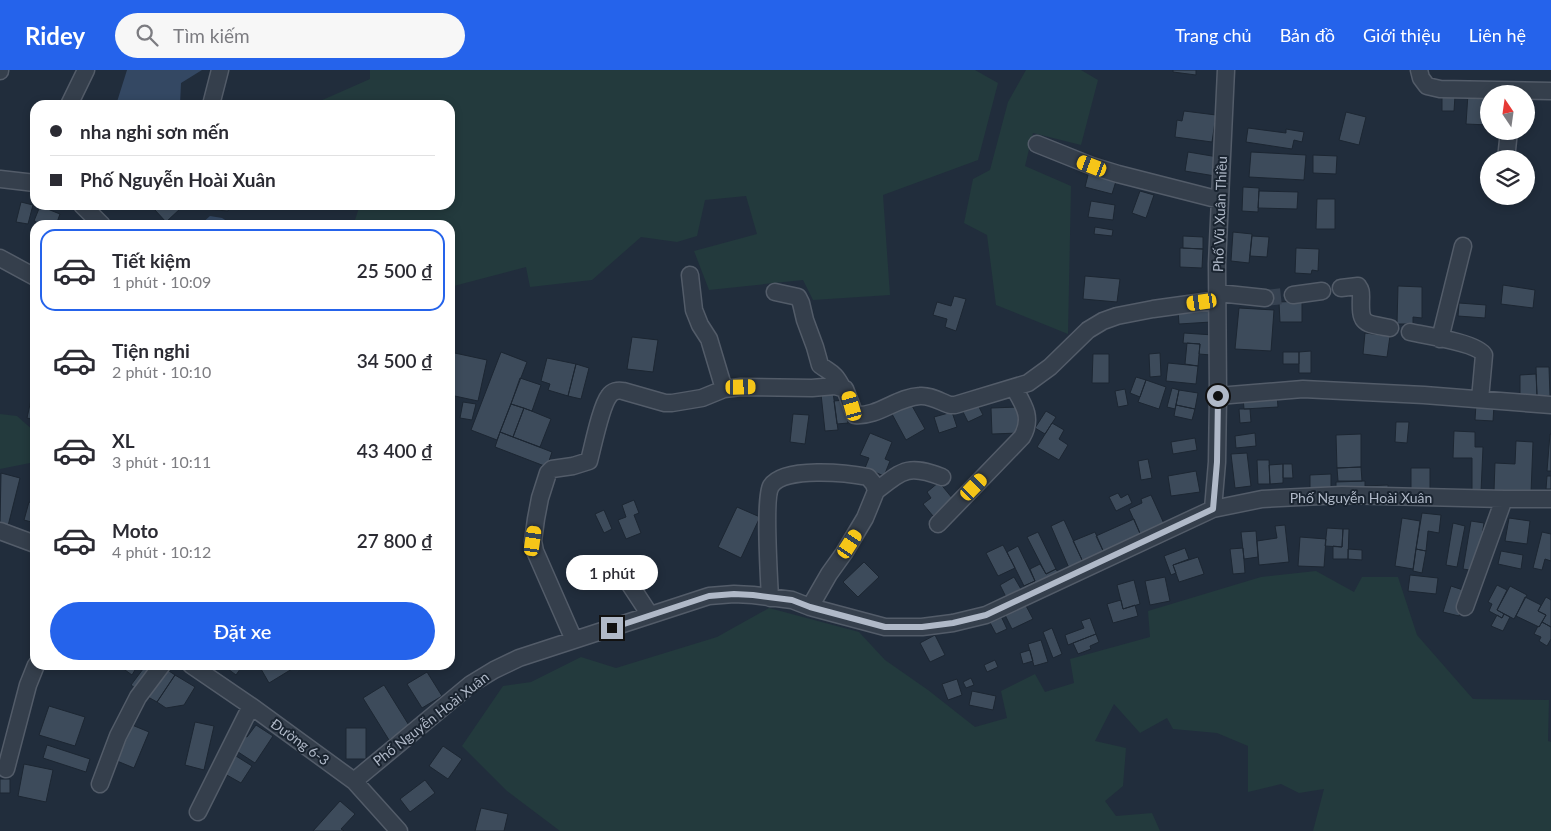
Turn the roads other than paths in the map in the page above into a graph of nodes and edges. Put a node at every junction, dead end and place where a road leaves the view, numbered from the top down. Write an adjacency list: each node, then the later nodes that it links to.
1 (86, 70): 8 (street)
2 (220, 70): 9 (street)
3 (1226, 70): 13 (street, Phố Vũ Xuân Thiều)
4 (1419, 70): 5 (street)
5 (1480, 91)
6 (1535, 91): 7 (street)
7 (1551, 91)
8 (71, 100)
9 (212, 100)
10 (1037, 144): 13 (street)
11 (0, 179): 12 (street)
12 (30, 179)
13 (1220, 200): 24 (street, Phố Vũ Xuân Thiều)
14 (89, 210): 15 (street)
15 (98, 220)
16 (1463, 246): 28 (street)
17 (0, 258): 18 (street)
18 (30, 274)
19 (690, 275): 31 (street)
20 (1341, 288): 26 (street)
21 (1322, 291): 23 (street)
22 (775, 292): 29 (street)
23 (1293, 295)
24 (1218, 297): 25 (street); 30 (street); 32 (street, Phố Vũ Xuân Thiều)
25 (1265, 298)
26 (1390, 328)
27 (1410, 332): 28 (street)
28 (1440, 339): 33 (street)
29 (842, 387): 30 (street); 31 (street)
30 (1014, 388): 40 (street)
31 (724, 389): 48 (street)
32 (1218, 396): 33 (street); 39 (street, Phố Vũ Xuân Thiều)
33 (1480, 399): 34 (street)
34 (1551, 406)
35 (942, 477): 36 (street)
36 (876, 491): 44 (street); 45 (street)
37 (1551, 498): 38 (street, Phố Nguyễn Hoài Xuân)
38 (1504, 499): 39 (street, Phố Nguyễn Hoài Xuân); 46 (street)
39 (1213, 509): 45 (street, Phố Nguyễn Hoài Xuân)
40 (938, 524)
41 (0, 530): 42 (street)
42 (30, 542)
43 (623, 574): 47 (street)
44 (770, 598): 45 (street, Phố Nguyễn Hoài Xuân); 47 (street, Phố Nguyễn Hoài Xuân)
45 (810, 607)
46 (1465, 608)
47 (650, 615): 48 (street, Phố Nguyễn Hoài Xuân)
48 (574, 640): 55 (street, Phố Nguyễn Hoài Xuân)
49 (34, 670): 53 (street)
50 (158, 670): 56 (street)
51 (198, 670): 52 (street, Đường 6-3)
52 (251, 706): 55 (street, Đường 6-3); 57 (street)
53 (8, 732): 54 (street)
54 (6, 769)
55 (354, 781): 58 (street, Đường 6-3)
56 (100, 784)
57 (198, 812)
58 (399, 831)

